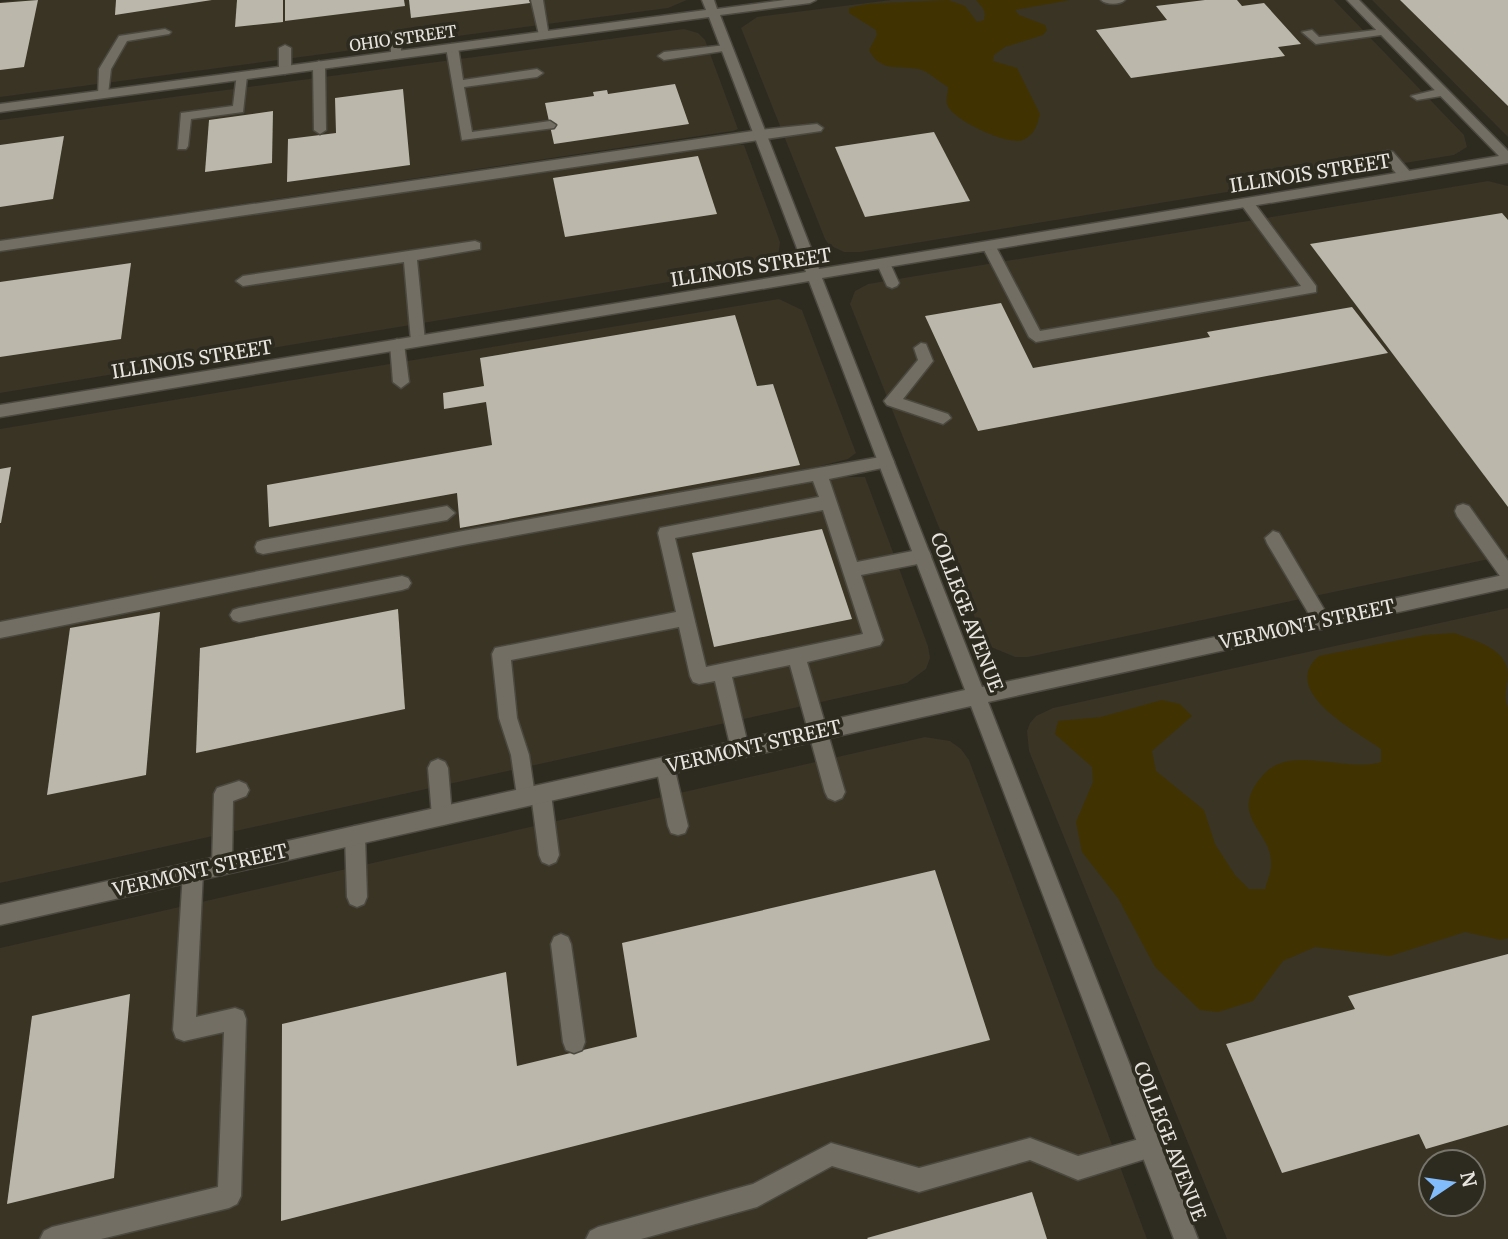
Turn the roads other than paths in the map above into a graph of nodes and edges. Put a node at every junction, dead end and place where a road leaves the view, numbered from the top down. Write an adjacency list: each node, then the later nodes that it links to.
1 (537, 0): 12 (street)
2 (810, 0): 6 (street, OHIO STREET)
3 (1107, 0): 4 (street)
4 (1119, 0)
5 (1353, 0): 10 (street)
6 (780, 2): 7 (street, OHIO STREET)
7 (711, 6): 12 (street, OHIO STREET); 15 (street, COLLEGE AVENUE)
8 (165, 32): 24 (street)
9 (1308, 32): 10 (street)
10 (1384, 32): 23 (street)
11 (395, 34): 16 (street)
12 (545, 35): 13 (street, OHIO STREET)
13 (452, 47): 16 (street, OHIO STREET); 22 (street)
14 (285, 48): 19 (street)
15 (726, 48): 17 (street); 30 (street, COLLEGE AVENUE)
16 (397, 55): 18 (street, OHIO STREET)
17 (664, 56)
18 (319, 65): 19 (street, OHIO STREET); 29 (street)
19 (285, 70): 21 (street, OHIO STREET)
20 (537, 74): 22 (street)
21 (241, 76): 24 (street, OHIO STREET); 31 (street)
22 (458, 84): 27 (street)
23 (1443, 92): 25 (street); 33 (street)
24 (102, 94): 26 (street, OHIO STREET)
25 (1417, 96)
26 (0, 108)
27 (550, 125)
28 (817, 128): 30 (street)
29 (320, 130)
30 (760, 135): 37 (street); 42 (street, COLLEGE AVENUE)
31 (182, 146)
32 (1388, 156): 34 (street)
33 (1508, 159): 34 (street, ILLINOIS STREET)
34 (1406, 176): 35 (street, ILLINOIS STREET)
35 (1247, 203): 39 (street, ILLINOIS STREET); 39 (street)
36 (14, 228): 37 (street)
37 (5, 245)
38 (475, 246): 40 (street)
39 (989, 246): 41 (street, ILLINOIS STREET)
40 (410, 256): 43 (street); 45 (street)
41 (884, 264): 42 (street, ILLINOIS STREET); 44 (street)
42 (814, 276): 45 (street, ILLINOIS STREET); 50 (street, COLLEGE AVENUE)
43 (243, 281)
44 (892, 283)
45 (418, 341): 46 (street, ILLINOIS STREET)
46 (397, 344): 48 (street); 51 (street, ILLINOIS STREET)
47 (921, 348): 49 (street)
48 (401, 382)
49 (892, 401): 50 (street); 52 (street)
50 (864, 406): 53 (street, COLLEGE AVENUE)
51 (0, 411)
52 (943, 418)
53 (886, 461): 54 (street); 61 (street, COLLEGE AVENUE)
54 (819, 474): 55 (street); 62 (street)
55 (828, 502): 63 (street); 68 (street)
56 (1463, 511): 64 (street)
57 (447, 513): 59 (street)
58 (1273, 538): 69 (street)
59 (297, 541): 60 (street); 62 (street)
60 (263, 547)
61 (923, 556): 63 (street); 73 (street, COLLEGE AVENUE)
62 (297, 570): 70 (street)
63 (851, 570): 71 (street)
64 (1508, 574)
65 (1508, 581): 69 (street, VERMONT STREET)
66 (402, 583): 67 (street)
67 (239, 615)
68 (685, 618): 72 (street); 80 (street)
69 (1322, 621): 73 (street, VERMONT STREET)
70 (0, 630)
71 (796, 656): 72 (street); 74 (street)
72 (722, 671): 75 (street)
73 (976, 696): 74 (street, VERMONT STREET); 91 (street, COLLEGE AVENUE)
74 (818, 732): 75 (street, VERMONT STREET); 79 (street)
75 (740, 749): 76 (street, VERMONT STREET)
76 (665, 766): 80 (street, VERMONT STREET); 82 (street)
77 (438, 768): 81 (street)
78 (239, 790): 85 (street)
79 (835, 792)
80 (533, 796): 81 (street, VERMONT STREET); 84 (street)
81 (443, 816): 83 (street, VERMONT STREET)
82 (677, 826)
83 (355, 836): 85 (street, VERMONT STREET); 87 (street)
84 (549, 855)
85 (222, 865): 86 (street, VERMONT STREET)
86 (193, 872): 88 (street, VERMONT STREET); 92 (street)
87 (357, 897)
88 (0, 915)
89 (561, 944): 90 (street)
90 (574, 1042)
91 (1150, 1147): 93 (street); 94 (street, COLLEGE AVENUE)
92 (52, 1239)
93 (598, 1239)
94 (1186, 1239)

